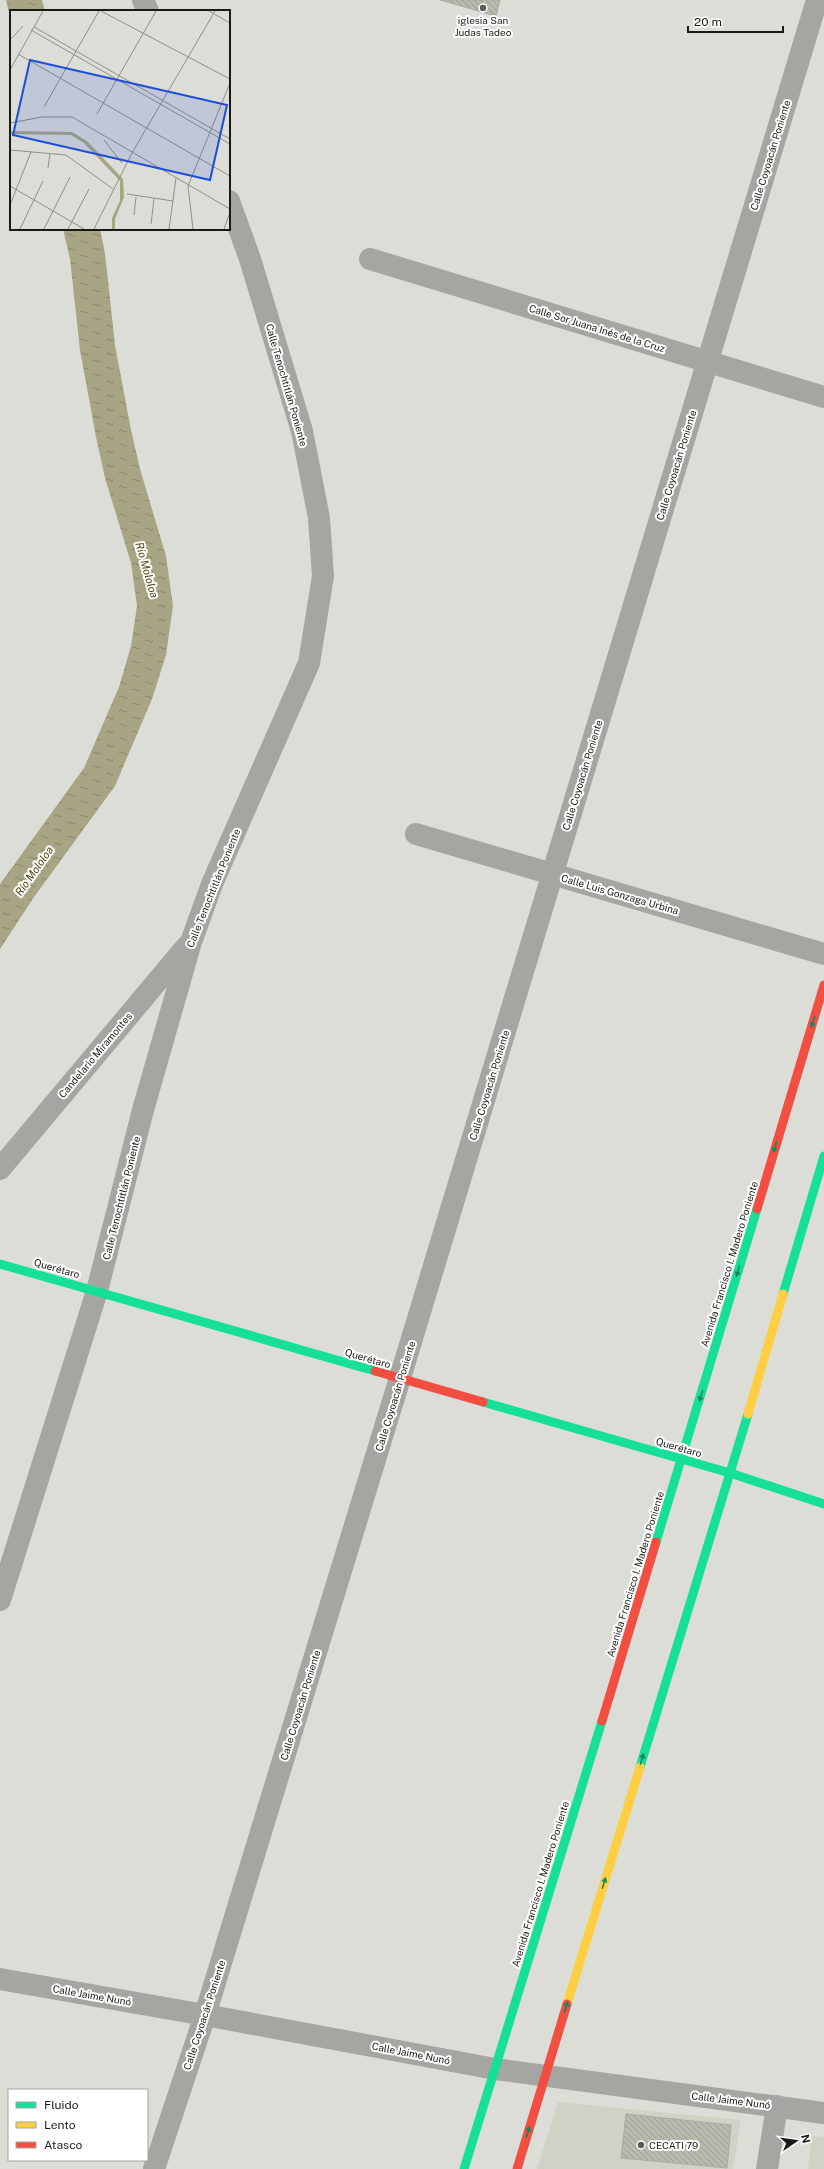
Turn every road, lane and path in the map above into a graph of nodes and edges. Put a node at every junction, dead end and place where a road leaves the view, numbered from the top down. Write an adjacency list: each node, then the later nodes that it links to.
1 (143, 0): 3 (street)
2 (817, 0): 6 (street, Calle Coyoacán Poniente)
3 (148, 10)
4 (230, 204): 10 (street, Calle Tenochtitlán Poniente)
5 (370, 259): 6 (street, Calle Sor Juana Inés de la Cruz)
6 (708, 361): 7 (street, Calle Sor Juana Inés de la Cruz); 9 (street, Calle Coyoacán Poniente)
7 (824, 397)
8 (416, 834): 9 (street, Calle Luis Gonzaga Urbina)
9 (552, 874): 11 (street, Calle Luis Gonzaga Urbina); 17 (street, Calle Coyoacán Poniente)
10 (191, 942): 14 (street, Candelario Miramontes); 16 (street, Calle Tenochtitlán Poniente)
11 (824, 954)
12 (824, 985): 18 (street, Avenida Francisco I. Madero Poniente, one-way to 18)
13 (824, 1156): 19 (street)
14 (0, 1169)
15 (0, 1264): 16 (street, Querétaro)
16 (97, 1291): 17 (street, Querétaro); 21 (street, Calle Tenochtitlán Poniente)
17 (400, 1378): 18 (street, Querétaro); 23 (street, Calle Coyoacán Poniente)
18 (682, 1459): 19 (street, Querétaro); 24 (street, Avenida Francisco I. Madero Poniente)
19 (730, 1473): 20 (street, Querétaro); 25 (street, one-way to 19)
20 (824, 1504)
21 (0, 1600)
22 (0, 1979): 23 (street, Calle Jaime Nunó)
23 (205, 2015): 24 (street, Calle Jaime Nunó); 28 (street, Calle Coyoacán Poniente)
24 (495, 2069): 25 (street, Calle Jaime Nunó); 29 (street, Avenida Francisco I. Madero Poniente)
25 (545, 2077): 26 (street, Calle Jaime Nunó); 30 (street, one-way to 25)
26 (777, 2106): 27 (street, Calle Jaime Nunó); 31 (street)
27 (824, 2113)
28 (154, 2169)
29 (464, 2169)
30 (517, 2169)
31 (767, 2169)

